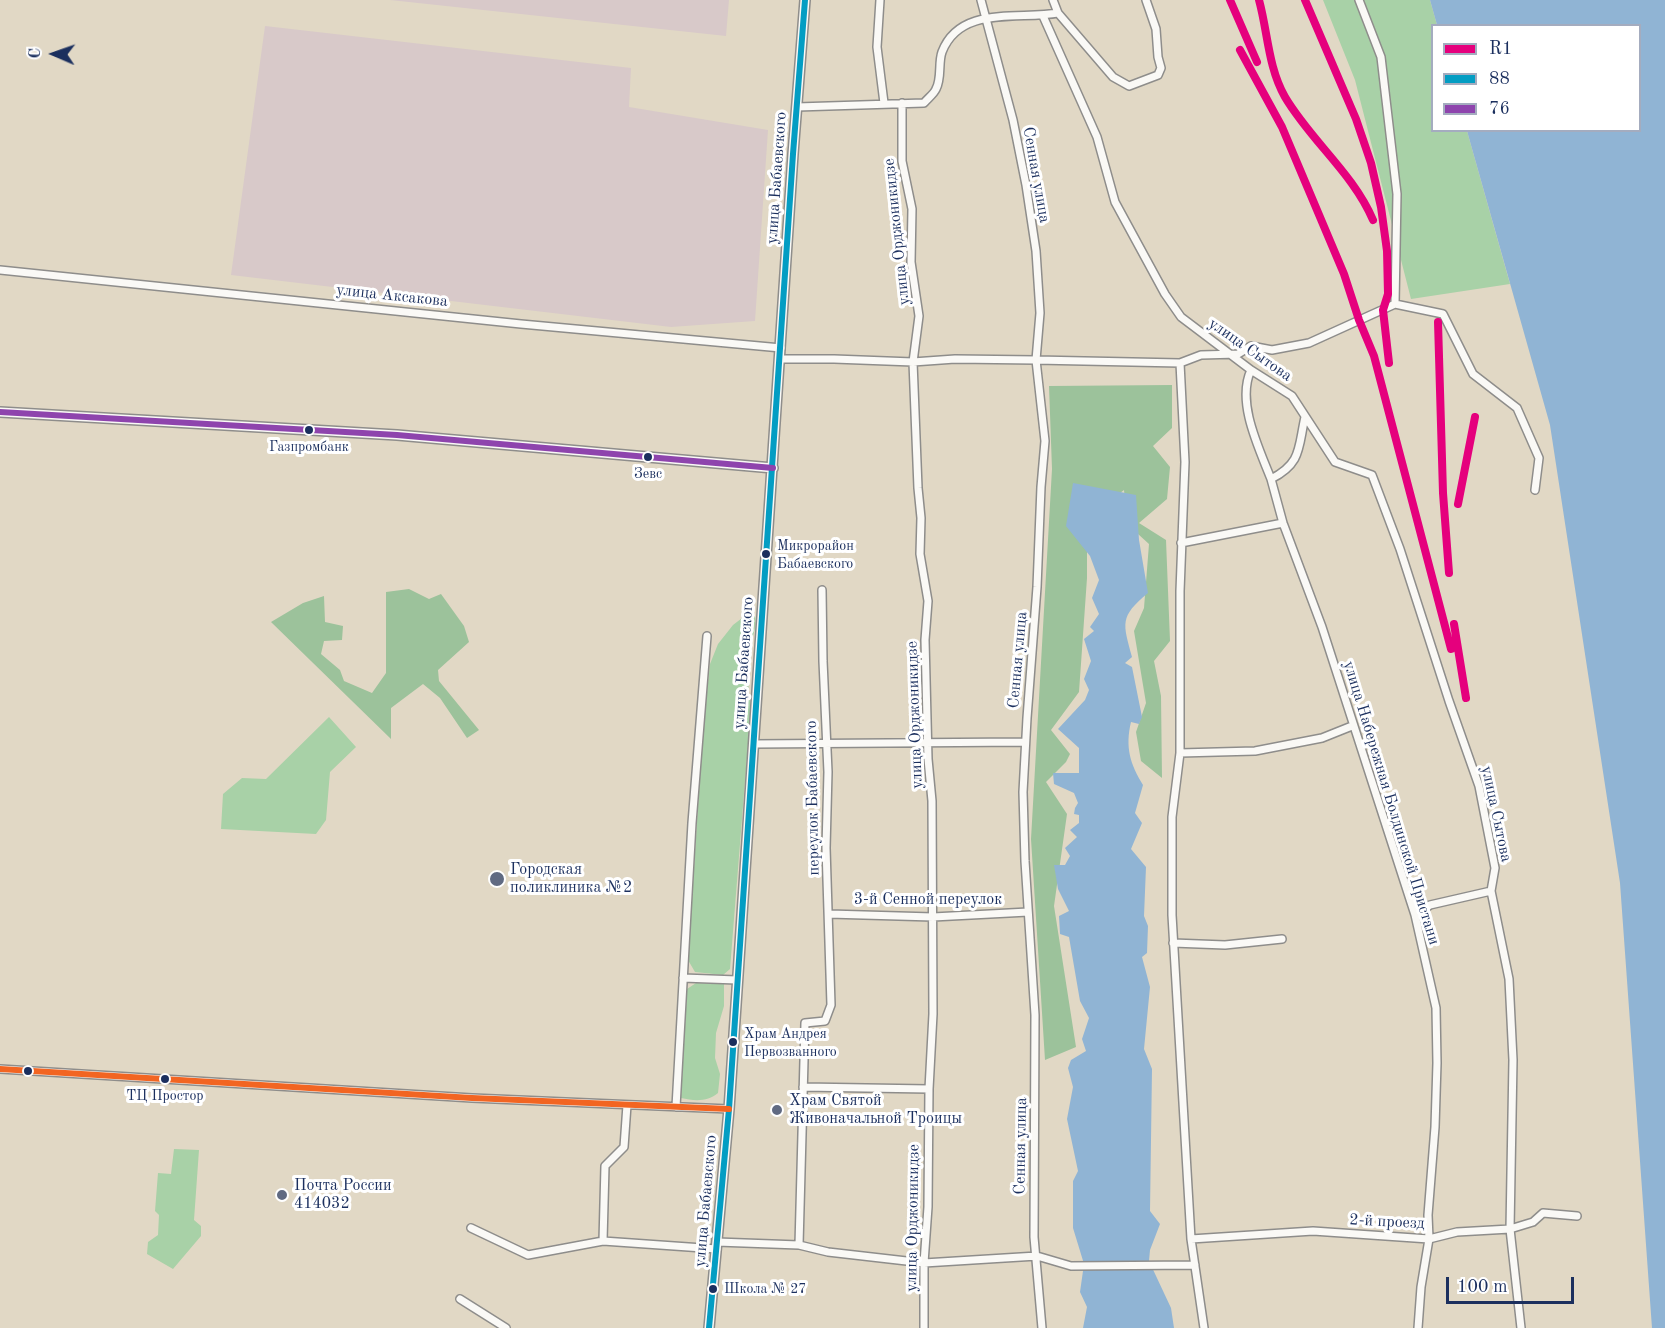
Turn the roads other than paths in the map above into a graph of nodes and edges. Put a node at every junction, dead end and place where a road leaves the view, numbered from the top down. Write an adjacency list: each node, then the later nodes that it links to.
1 (806, 0): 12 (main road, улица Бабаевского)
2 (880, 0): 10 (street)
3 (981, 0): 9 (street, Сенная улица)
4 (1053, 0): 7 (street)
5 (1146, 0): 7 (street)
6 (1359, 0): 14 (street)
7 (1058, 13): 8 (street)
8 (1043, 16): 9 (street); 16 (street, улица Сытова)
9 (985, 17): 11 (street); 18 (street, Сенная улица)
10 (884, 103): 11 (street); 12 (street)
11 (902, 103): 19 (street, улица Орджоникидзе)
12 (797, 107): 15 (main road, улица Бабаевского)
13 (0, 270): 15 (street, улица Аксакова)
14 (1395, 304): 16 (street); 26 (street)
15 (780, 348): 17 (main road, улица Бабаевского)
16 (1232, 355): 20 (street); 21 (street, улица Сытова)
17 (780, 359): 19 (street); 24 (main road, улица Бабаевского)
18 (1036, 360): 19 (street); 20 (street); 33 (street, Сенная улица)
19 (913, 362): 32 (street, улица Орджоникидзе)
20 (1180, 363): 28 (street)
21 (1251, 369): 23 (street, улица Сытова); 25 (street, улица Набережная Болдинской Пристани)
22 (0, 412): 24 (main road)
23 (1305, 417): 25 (street); 37 (street, улица Сытова)
24 (773, 468): 34 (main road, улица Бабаевского)
25 (1271, 479): 27 (street, улица Набережная Болдинской Пристани)
26 (1535, 490)
27 (1283, 523): 28 (street); 31 (street, улица Набережная Болдинской Пристани)
28 (1181, 543): 36 (street)
29 (822, 590): 35 (street, переулок Бабаевского)
30 (707, 636): 44 (street)
31 (1352, 726): 36 (street); 40 (street, улица Набережная Болдинской Пристани)
32 (928, 741): 33 (street); 35 (street); 41 (street, улица Орджоникидзе)
33 (1025, 742): 38 (street, Сенная улица)
34 (753, 744): 35 (street); 45 (main road, улица Бабаевского)
35 (827, 745): 39 (street, переулок Бабаевского)
36 (1180, 753): 43 (street)
37 (1491, 891): 40 (street); 54 (street, улица Сытова)
38 (1028, 912): 41 (street, 3-й Сенной переулок); 60 (street, Сенная улица)
39 (829, 914): 41 (street, 3-й Сенной переулок); 47 (street, переулок Бабаевского)
40 (1414, 915): 56 (street, улица Набережная Болдинской Пристани)
41 (933, 916): 48 (street, улица Орджоникидзе)
42 (1282, 939): 43 (street)
43 (1173, 943): 55 (street)
44 (683, 978): 45 (street); 50 (street)
45 (737, 980): 51 (main road, улица Бабаевского)
46 (0, 1069): 49 (street)
47 (803, 1087): 48 (street); 59 (street)
48 (929, 1089): 61 (street, улица Орджоникидзе)
49 (627, 1105): 50 (street); 57 (street)
50 (676, 1107): 51 (street)
51 (729, 1109): 58 (main road, улица Бабаевского)
52 (1577, 1216): 54 (street, 2-й проезд)
53 (471, 1228): 57 (street)
54 (1510, 1228): 56 (street, 2-й проезд); 70 (street, улица Сытова)
55 (1191, 1239): 56 (street, 2-й проезд); 62 (street)
56 (1429, 1239): 69 (street, улица Набережная Болдинской Пристани)
57 (603, 1241): 58 (street)
58 (717, 1245): 59 (street); 65 (main road, улица Бабаевского)
59 (799, 1245): 61 (street)
60 (1037, 1256): 61 (street); 62 (street); 67 (street, Сенная улица)
61 (924, 1263): 66 (street, улица Орджоникидзе)
62 (1195, 1265): 68 (street)
63 (460, 1299): 64 (street)
64 (506, 1328)
65 (709, 1328)
66 (924, 1328)
67 (1042, 1328)
68 (1204, 1328)
69 (1418, 1328)
70 (1521, 1328)

